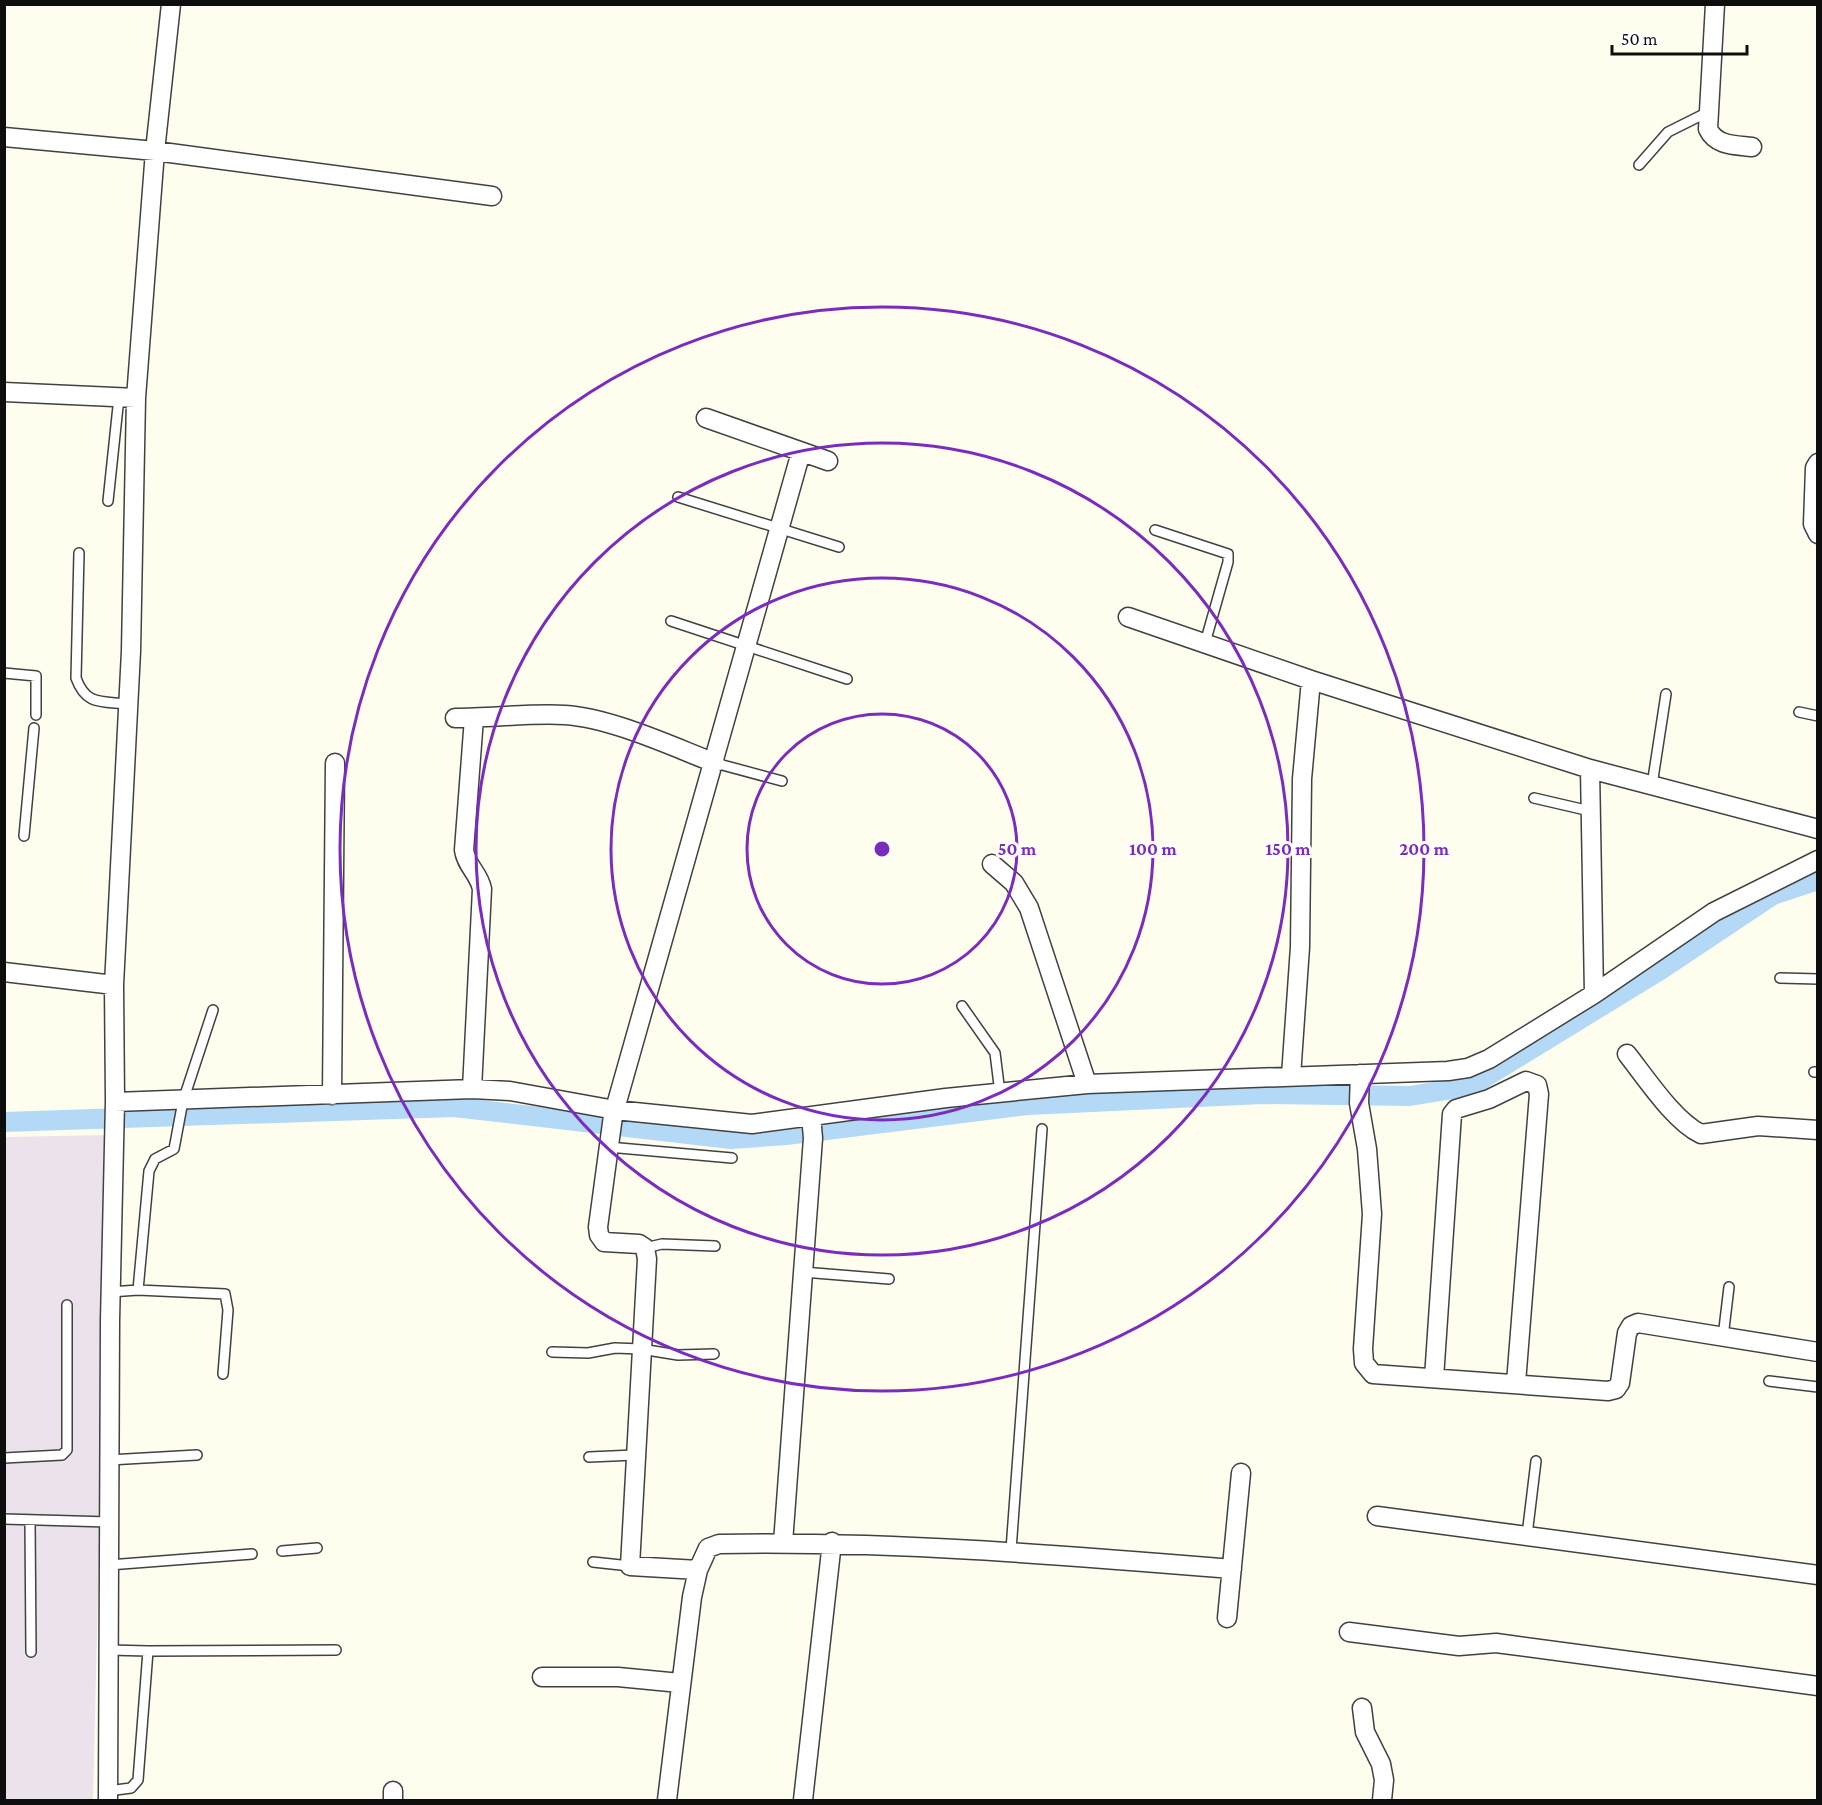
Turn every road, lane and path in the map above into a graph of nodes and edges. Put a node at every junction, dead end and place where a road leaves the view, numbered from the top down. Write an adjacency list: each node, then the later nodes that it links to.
1 (171, 4): 6 (street)
2 (1715, 4): 3 (street)
3 (1708, 112): 5 (street); 7 (lane)
4 (4, 136): 6 (street)
5 (1752, 147)
6 (154, 151): 8 (street); 10 (street)
7 (1639, 165)
8 (492, 196)
9 (4, 392): 10 (street)
10 (128, 397): 16 (lane); 30 (street)
11 (706, 418): 12 (street)
12 (801, 452): 13 (street); 17 (street)
13 (828, 461)
14 (1818, 463): 19 (street)
15 (678, 497): 17 (lane)
16 (108, 501)
17 (779, 529): 20 (lane); 25 (street)
18 (1155, 530): 24 (lane)
19 (1818, 534)
20 (839, 547)
21 (79, 553): 30 (lane)
22 (1128, 616): 24 (street)
23 (671, 621): 25 (lane)
24 (1205, 643): 28 (street)
25 (746, 645): 27 (lane); 38 (street)
26 (4, 673): 32 (lane)
27 (847, 679)
28 (1311, 680): 39 (street); 56 (street)
29 (1666, 694): 41 (lane)
30 (128, 704): 51 (street)
31 (1799, 712): 33 (lane)
32 (36, 715)
33 (1818, 716)
34 (455, 718): 35 (street)
35 (474, 718): 38 (street); 59 (street)
36 (34, 728): 45 (lane)
37 (335, 763): 61 (street)
38 (715, 763): 40 (lane); 65 (street)
39 (1590, 769): 41 (street); 43 (street)
40 (782, 781)
41 (1652, 785): 44 (street)
42 (1533, 798): 43 (lane)
43 (1590, 811): 52 (street)
44 (1818, 829)
45 (24, 836)
46 (1818, 860): 52 (street)
47 (992, 864): 58 (street)
48 (4, 972): 51 (street)
49 (1780, 978): 50 (lane)
50 (1818, 979)
51 (114, 985): 63 (street)
52 (1593, 994): 57 (street)
53 (962, 1006): 60 (lane)
54 (213, 1010): 62 (lane)
55 (1627, 1054): 67 (street)
56 (1291, 1076): 57 (street); 58 (street)
57 (1360, 1078): 83 (street)
58 (1087, 1084): 60 (street)
59 (472, 1089): 61 (street); 65 (street)
60 (1000, 1092): 64 (street)
61 (332, 1095): 62 (street)
62 (183, 1106): 63 (street); 74 (lane)
63 (115, 1113): 75 (street)
64 (812, 1126): 65 (street); 71 (street)
65 (612, 1127): 68 (lane); 70 (street)
66 (1042, 1129): 102 (lane)
67 (1818, 1130)
68 (732, 1158)
69 (715, 1246): 70 (lane)
70 (645, 1248): 78 (street)
71 (803, 1272): 72 (lane); 100 (street)
72 (889, 1278)
73 (1729, 1287): 77 (lane)
74 (138, 1290): 75 (lane); 82 (lane)
75 (110, 1292): 91 (street)
76 (67, 1305): 90 (lane)
77 (1723, 1337): 80 (street); 85 (street)
78 (641, 1348): 79 (lane); 81 (lane); 88 (street)
79 (552, 1352)
80 (1818, 1352)
81 (714, 1354)
82 (223, 1374)
83 (1434, 1378): 85 (street); 85 (street)
84 (1769, 1381): 86 (lane)
85 (1516, 1383)
86 (1818, 1387)
87 (197, 1455): 91 (lane)
88 (635, 1455): 89 (lane); 107 (street)
89 (589, 1457)
90 (4, 1458)
91 (109, 1460): 97 (street)
92 (1536, 1461): 98 (lane)
93 (1241, 1473): 108 (street)
94 (1377, 1516): 98 (street)
95 (4, 1519): 96 (lane)
96 (30, 1520): 97 (lane); 116 (lane)
97 (109, 1522): 106 (street)
98 (1527, 1535): 110 (street)
99 (832, 1542): 100 (street); 102 (street); 123 (street)
100 (783, 1543): 109 (street)
101 (316, 1548): 103 (lane)
102 (1011, 1550): 108 (street)
103 (282, 1551)
104 (252, 1554): 106 (lane)
105 (592, 1562): 107 (lane)
106 (109, 1564): 113 (street)
107 (630, 1566): 109 (street)
108 (1232, 1569): 111 (street)
109 (698, 1570): 118 (street)
110 (1818, 1575)
111 (1227, 1618)
112 (1349, 1632): 119 (street)
113 (109, 1650): 115 (lane); 121 (street)
114 (336, 1650): 115 (lane)
115 (148, 1651): 121 (lane)
116 (31, 1652)
117 (542, 1677): 118 (street)
118 (680, 1683): 122 (street)
119 (1818, 1686)
120 (1362, 1708): 124 (street)
121 (108, 1796)
122 (667, 1800)
123 (803, 1800)
124 (1382, 1800)

